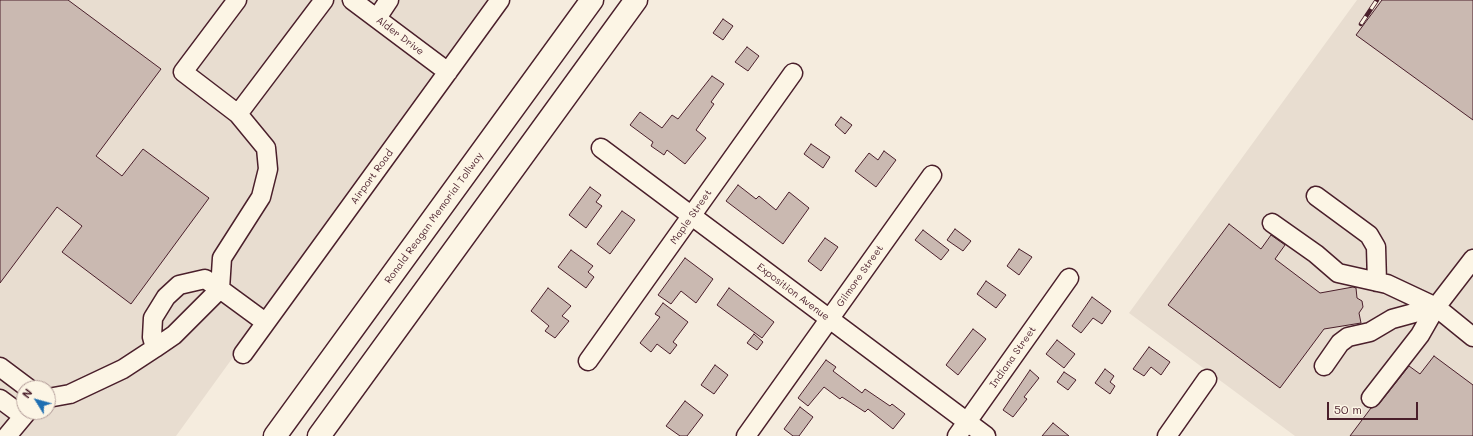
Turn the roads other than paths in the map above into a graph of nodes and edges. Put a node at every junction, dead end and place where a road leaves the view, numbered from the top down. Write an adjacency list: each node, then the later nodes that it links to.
1 (237, 0): 11 (street)
2 (324, 0): 11 (street)
3 (352, 0): 8 (street, Alder Drive)
4 (389, 0): 8 (street)
5 (500, 0): 9 (street, Airport Road)
6 (592, 0): 39 (highway, Ronald Reagan Memorial Tollway)
7 (636, 0): 40 (highway)
8 (377, 18): 9 (street, Alder Drive)
9 (448, 72): 23 (street, Airport Road)
10 (793, 73): 15 (street, Maple Street)
11 (238, 114): 20 (street)
12 (601, 148): 15 (street, Exposition Avenue)
13 (932, 175): 22 (street, Gilmore Street)
14 (1316, 196): 19 (street)
15 (692, 216): 22 (street, Exposition Avenue); 27 (street, Maple Street)
16 (1272, 223): 19 (street)
17 (1473, 258): 21 (street)
18 (1069, 278): 37 (street, Indiana Street)
19 (1377, 282): 21 (street)
20 (220, 289): 23 (street); 25 (street); 25 (street)
21 (1436, 307): 24 (street); 28 (street); 33 (street)
22 (829, 319): 37 (street, Exposition Avenue); 41 (street, Gilmore Street)
23 (265, 322): 26 (street, Airport Road)
24 (1473, 337)
25 (155, 348): 32 (street)
26 (243, 354)
27 (588, 361)
28 (1324, 366)
29 (0, 367): 30 (street)
30 (17, 380)
31 (1207, 380): 44 (street)
32 (56, 397)
33 (1371, 398)
34 (0, 399): 35 (street)
35 (16, 409)
36 (20, 420): 38 (street)
37 (967, 422): 42 (street, Indiana Street); 43 (street, Exposition Avenue)
38 (7, 436)
39 (275, 436)
40 (319, 436)
41 (746, 436)
42 (957, 436)
43 (986, 436)
44 (1167, 436)

